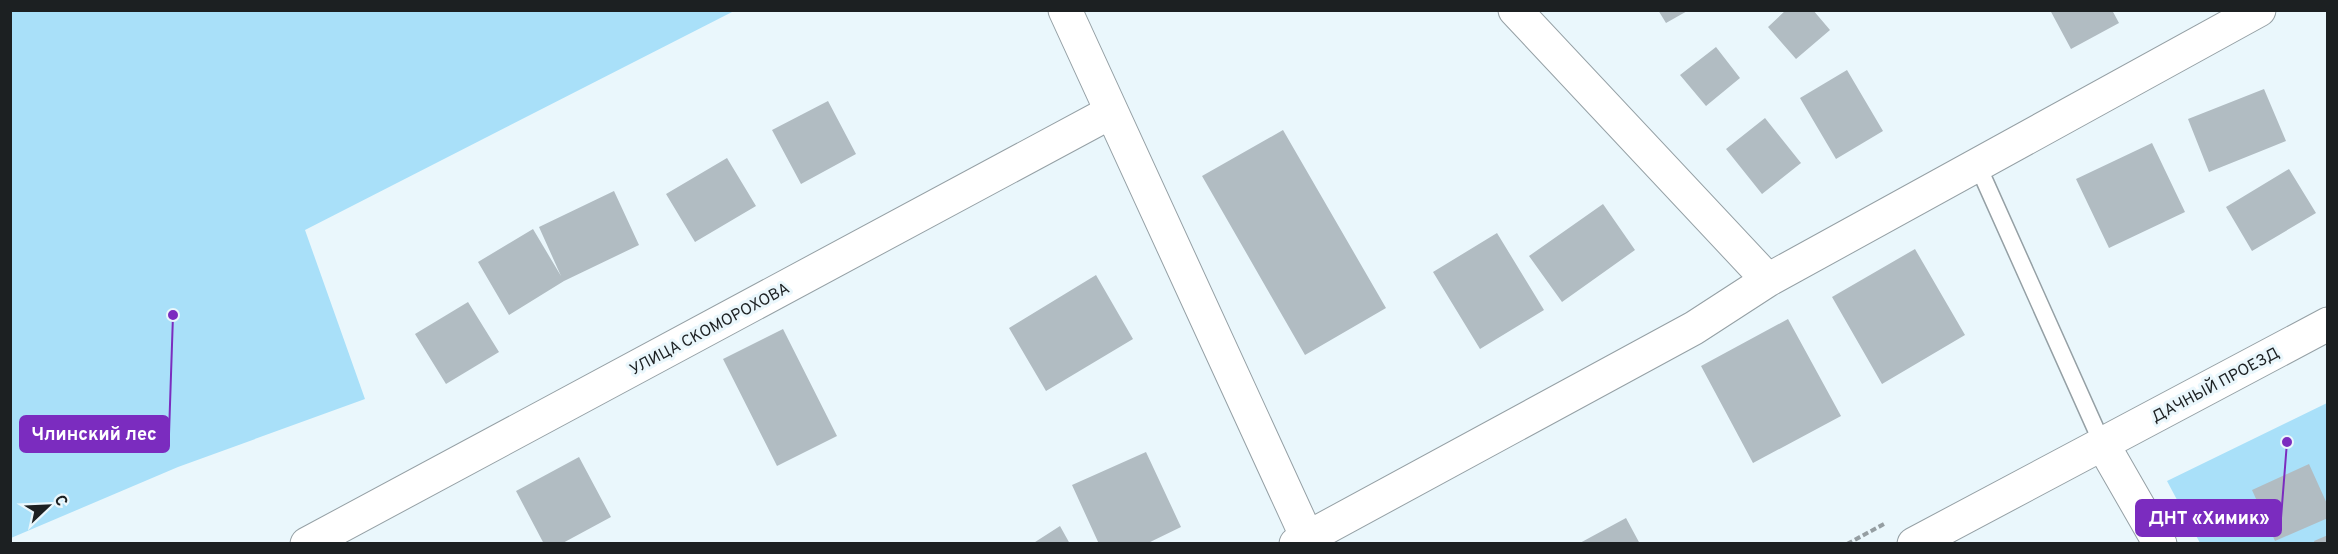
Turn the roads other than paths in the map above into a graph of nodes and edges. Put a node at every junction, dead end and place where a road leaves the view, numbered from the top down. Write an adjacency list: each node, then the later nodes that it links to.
1 (1065, 10): 4 (street)
2 (1515, 10): 6 (street)
3 (2259, 10): 5 (street)
4 (1111, 112): 9 (street); 10 (street, УЛИЦА СКОМОРОХОВА)
5 (1977, 166): 6 (street); 8 (lane)
6 (1768, 280): 9 (street)
7 (2328, 324): 8 (street, ДАЧНЫЙ ПРОЕЗД)
8 (2102, 443): 11 (street, ДАЧНЫЙ ПРОЕЗД); 12 (street)
9 (1304, 541)
10 (307, 543)
11 (1914, 543)
12 (2160, 543)

